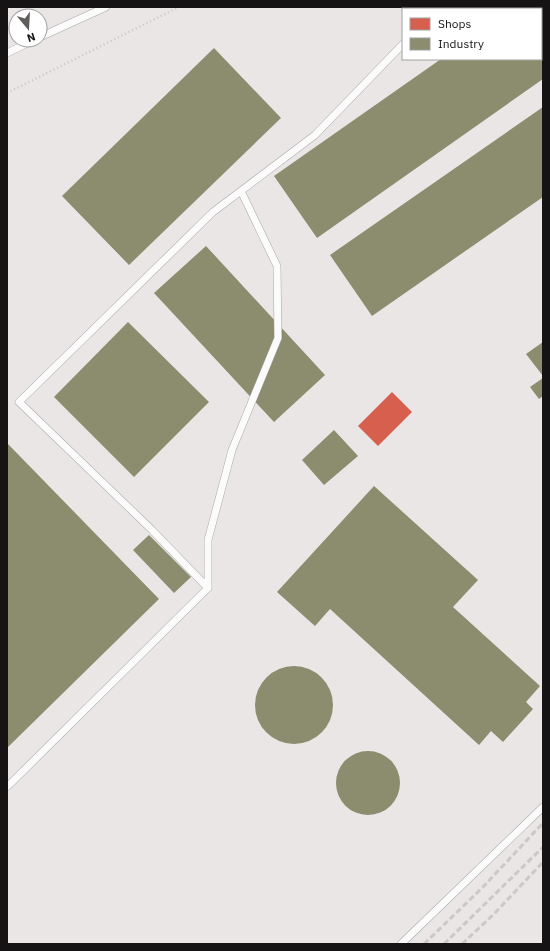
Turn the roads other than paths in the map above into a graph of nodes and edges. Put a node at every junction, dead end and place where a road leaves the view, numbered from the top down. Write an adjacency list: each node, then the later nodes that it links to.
1 (106, 7): 2 (lane)
2 (48, 33)
3 (402, 45): 6 (lane)
4 (17, 48): 5 (lane)
5 (7, 53)
6 (241, 191): 7 (lane); 7 (lane)
7 (208, 588): 8 (lane)
8 (7, 787)
9 (543, 807): 10 (lane)
10 (401, 944)

